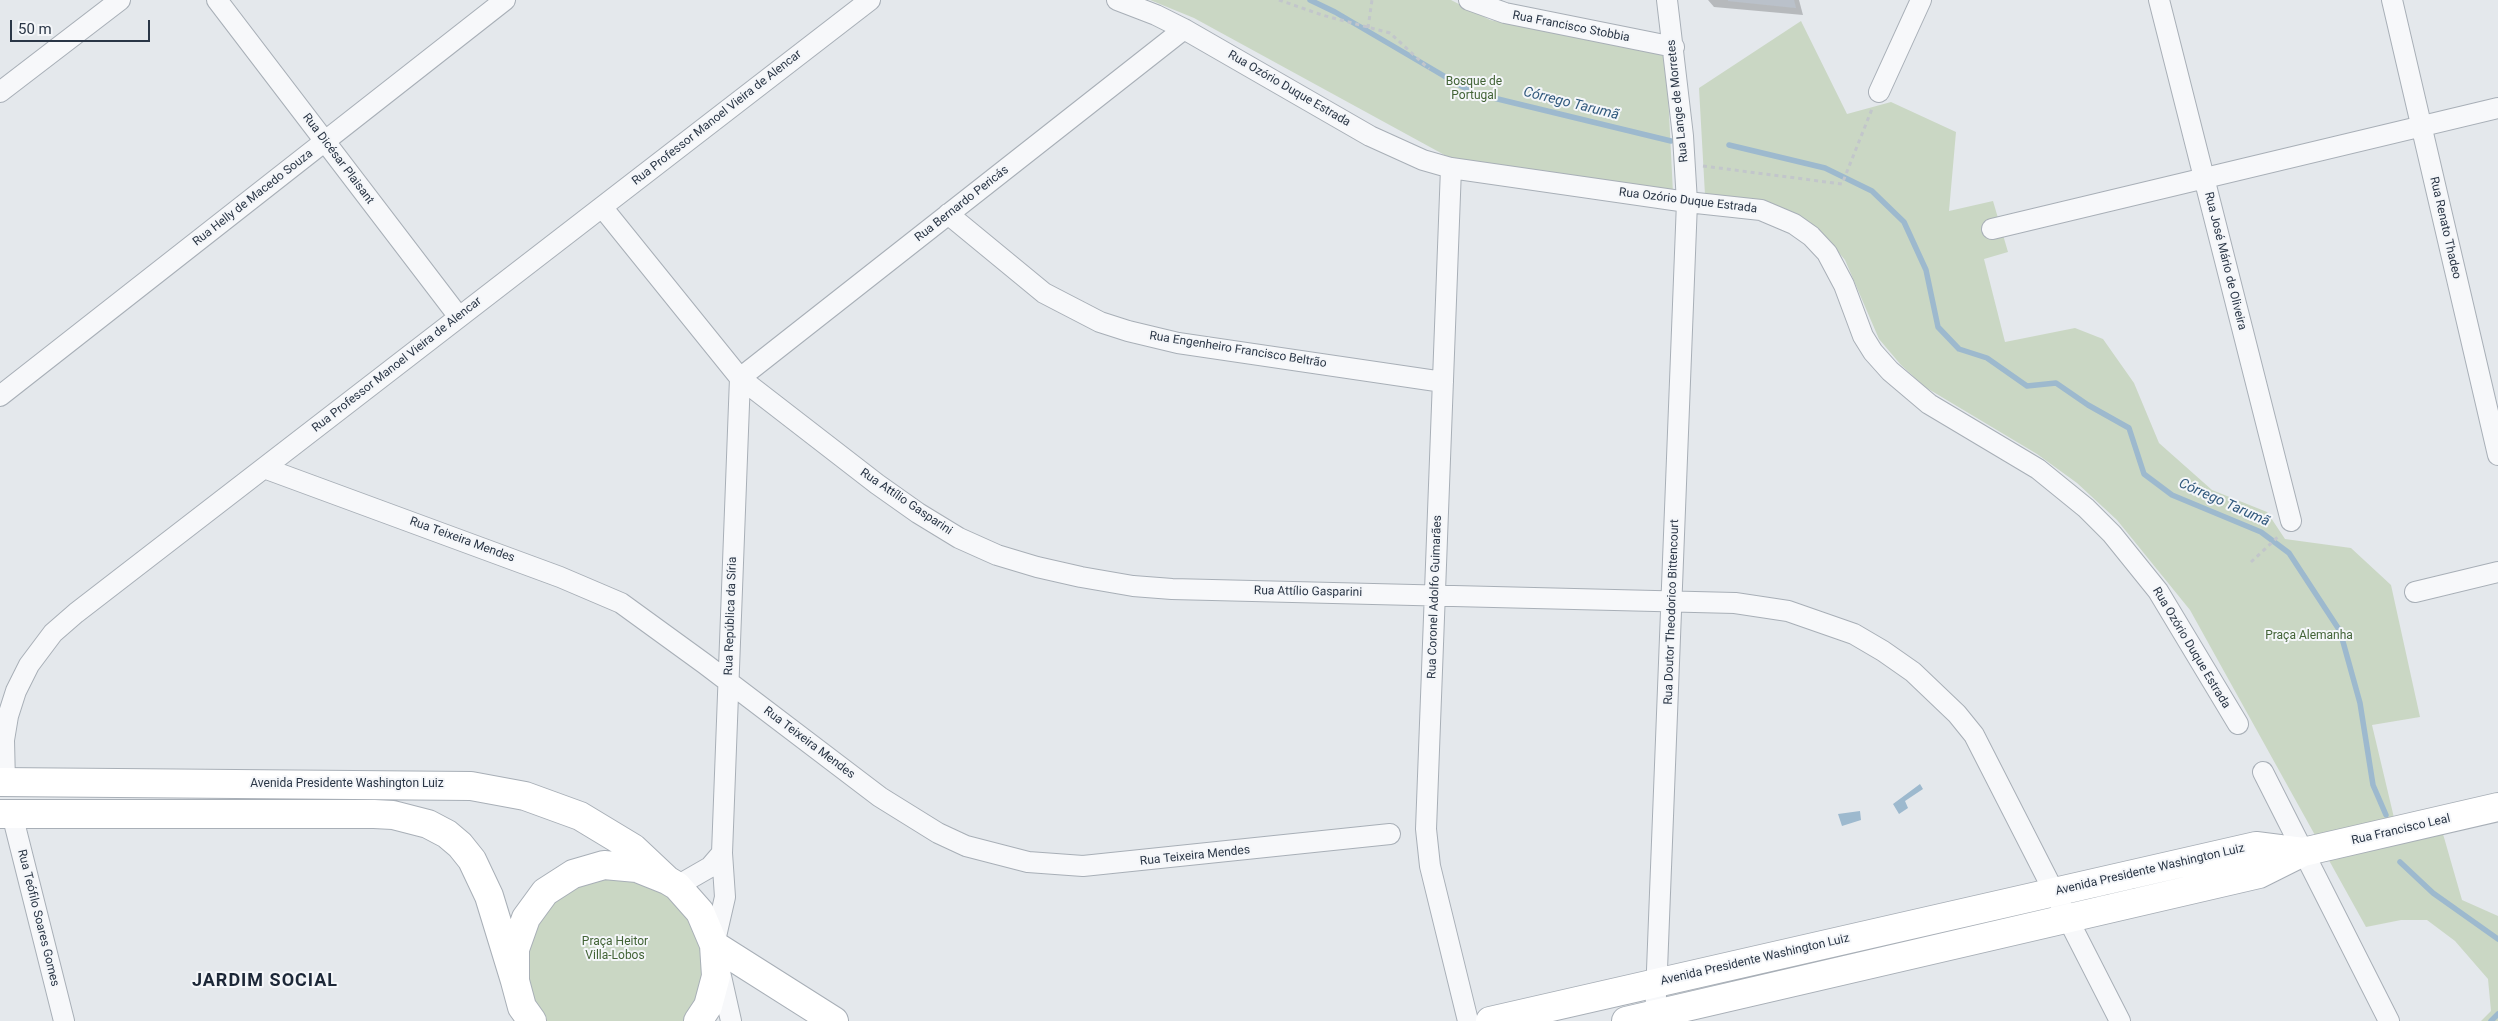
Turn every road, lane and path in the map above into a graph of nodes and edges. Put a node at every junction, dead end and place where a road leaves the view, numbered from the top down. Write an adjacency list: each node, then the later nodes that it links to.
1 (120, 0): 17 (street)
2 (217, 0): 21 (street, Rua Dicésar Plaisant)
3 (870, 0): 26 (street, Rua Professor Manoel Vieira de Alencar)
4 (1117, 0): 14 (street, Rua Ozório Duque Estrada)
5 (1279, 0): 13 (path)
6 (1372, 0): 13 (path)
7 (1469, 0): 15 (street, Rua Francisco Stobbia)
8 (1667, 0): 15 (street, Rua Lange de Morretes)
9 (1921, 0): 18 (street)
10 (2159, 0): 24 (street, Rua José Mário de Oliveira)
11 (2392, 0): 20 (street, Rua Renato Thadeo)
12 (493, 4): 21 (street, Rua Helly de Macedo Souza)
13 (1368, 28): 16 (path)
14 (1184, 29): 23 (street, Rua Ozório Duque Estrada); 27 (street, Rua Bernardo Pericás)
15 (1674, 47): 22 (street, Rua Lange de Morretes)
16 (1429, 69)
17 (0, 92)
18 (1879, 92): 22 (path)
19 (2498, 108): 20 (street)
20 (2421, 126): 24 (street); 33 (street, Rua Renato Thadeo)
21 (325, 141): 29 (street, Rua Dicésar Plaisant); 32 (street, Rua Helly de Macedo Souza)
22 (1685, 164): 25 (street, Rua Lange de Morretes)
23 (1451, 168): 25 (street, Rua Ozório Duque Estrada); 31 (street, Rua Coronel Adolfo Guimarães)
24 (2204, 179): 28 (street); 35 (street, Rua José Mário de Oliveira)
25 (1687, 202): 40 (street, Rua Doutor Theodorico Bittencourt); 42 (street, Rua Ozório Duque Estrada)
26 (602, 207): 29 (street, Rua Professor Manoel Vieira de Alencar); 30 (street, Rua Attílio Gasparini)
27 (948, 214): 30 (street, Rua Bernardo Pericás); 31 (street, Rua Engenheiro Francisco Beltrão)
28 (1992, 229)
29 (459, 317): 34 (street, Rua Professor Manoel Vieira de Alencar)
30 (740, 378): 39 (street, Rua Attílio Gasparini); 41 (street, Rua República da Síria)
31 (1443, 382): 39 (street, Rua Coronel Adolfo Guimarães)
32 (0, 396)
33 (2498, 455)
34 (264, 468): 41 (street, Rua Teixeira Mendes); 44 (street, Rua Professor Manoel Vieira de Alencar)
35 (2286, 528): 36 (path)
36 (2251, 562)
37 (2498, 572): 38 (street)
38 (2415, 592)
39 (1435, 595): 40 (street, Rua Attílio Gasparini); 62 (street, Rua Coronel Adolfo Guimarães)
40 (1672, 600): 51 (street, Rua Attílio Gasparini); 55 (street, Rua Doutor Theodorico Bittencourt)
41 (729, 682): 47 (street, Rua Teixeira Mendes); 49 (street, Rua República da Síria)
42 (2238, 724)
43 (2263, 772): 48 (street)
44 (2, 782): 46 (street); 50 (street, Avenida Presidente Washington Luiz)
45 (2498, 807): 48 (street, Rua Francisco Leal)
46 (6, 814): 54 (street); 58 (street, Rua Teófilo Soares Gomes)
47 (1390, 834)
48 (2304, 852): 51 (street, Avenida Presidente Washington Luiz); 52 (street); 66 (street)
49 (722, 853): 50 (street); 53 (street, Rua República da Síria)
50 (672, 883): 53 (street, Avenida Presidente Washington Luiz); 54 (street)
51 (2055, 892): 52 (street, Rua Attílio Gasparini); 55 (street, Avenida Presidente Washington Luiz)
52 (2068, 918): 57 (street); 65 (street, Rua Attílio Gasparini)
53 (714, 944): 59 (street); 60 (street); 61 (street)
54 (515, 981): 56 (street)
55 (1658, 982): 57 (street, Rua Doutor Theodorico Bittencourt); 63 (street, Avenida Presidente Washington Luiz)
56 (527, 1016)
57 (1656, 1017): 64 (street)
58 (64, 1021)
59 (698, 1021)
60 (731, 1021)
61 (834, 1021)
62 (1468, 1021)
63 (1490, 1021)
64 (1626, 1021)
65 (2120, 1021)
66 (2389, 1021)

